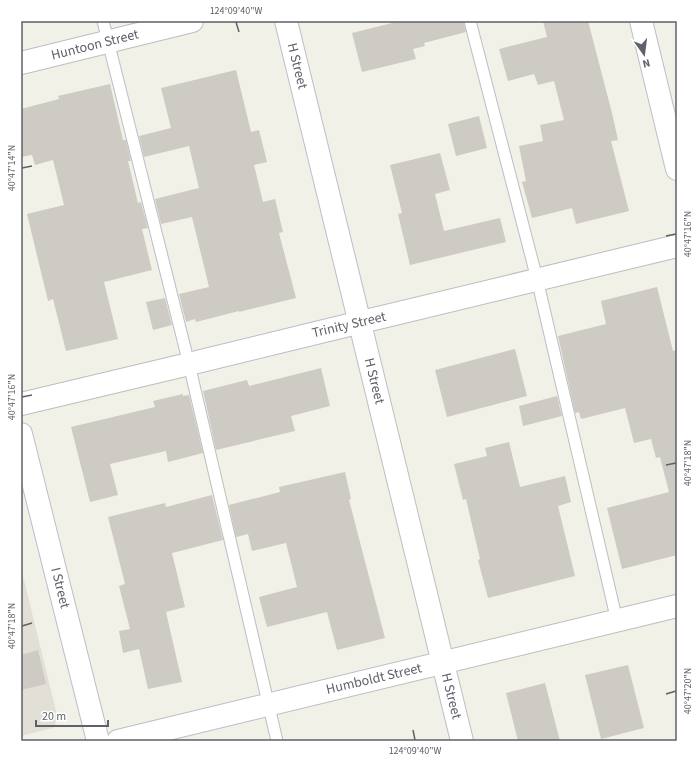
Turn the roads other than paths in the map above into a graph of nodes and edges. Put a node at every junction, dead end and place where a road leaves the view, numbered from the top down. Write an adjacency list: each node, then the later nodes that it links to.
1 (103, 21): 6 (lane)
2 (192, 21): 6 (street, Huntoon Street)
3 (286, 21): 11 (street, H Street)
4 (470, 21): 10 (lane)
5 (641, 21): 8 (street)
6 (108, 42): 7 (street, Huntoon Street); 12 (lane)
7 (21, 63)
8 (677, 169)
9 (677, 246): 10 (street, Trinity Street)
10 (537, 279): 11 (street, Trinity Street); 16 (lane)
11 (360, 322): 12 (street, Trinity Street); 17 (street, H Street)
12 (189, 364): 13 (street, Trinity Street); 18 (lane)
13 (21, 404)
14 (21, 434): 19 (street, I Street)
15 (677, 606): 16 (street, Humboldt Street)
16 (617, 621): 17 (street, Humboldt Street)
17 (443, 663): 18 (street, Humboldt Street); 22 (street, H Street)
18 (268, 705): 20 (street, Humboldt Street); 21 (lane)
19 (98, 741)
20 (118, 741)
21 (277, 741)
22 (462, 741)

